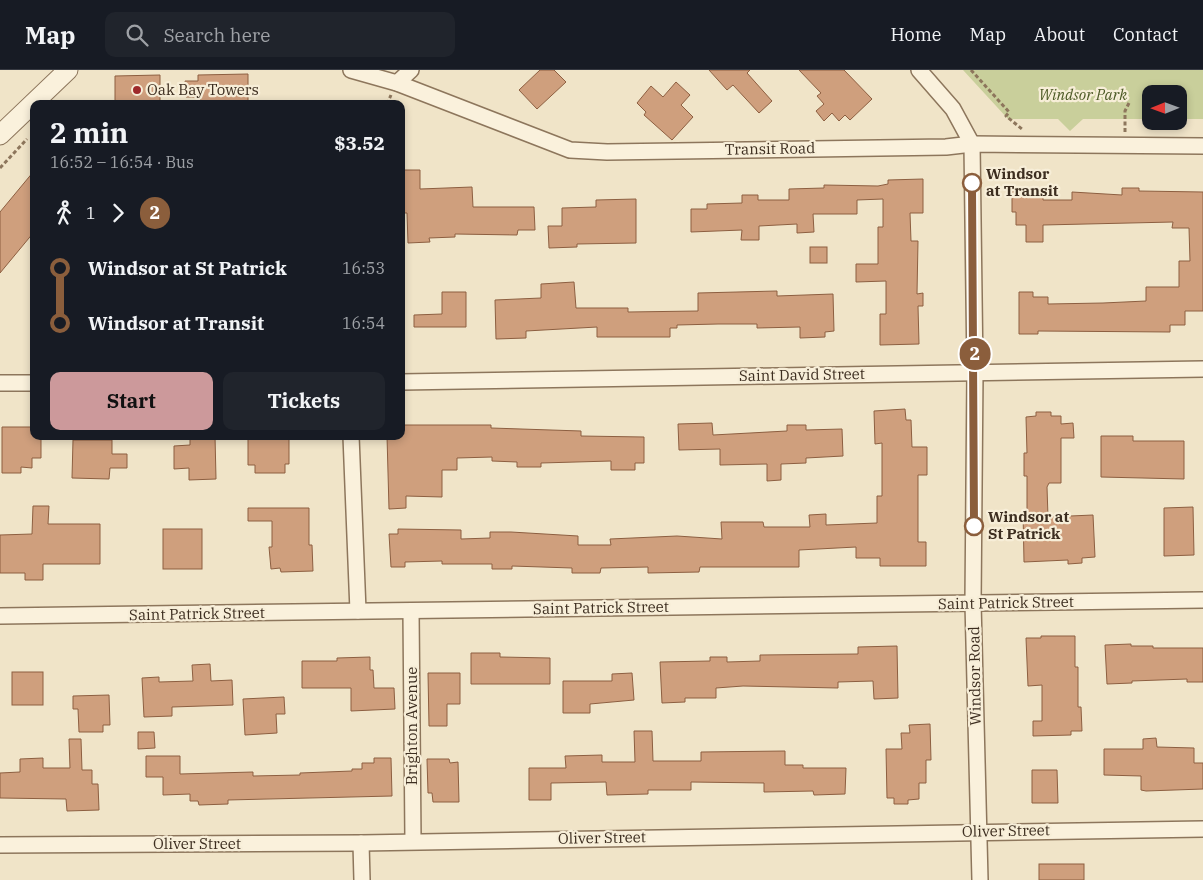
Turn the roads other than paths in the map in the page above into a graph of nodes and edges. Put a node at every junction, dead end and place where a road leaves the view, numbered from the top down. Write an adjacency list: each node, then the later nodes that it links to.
1 (68, 70): 6 (street)
2 (350, 70): 5 (street, Transit Road)
3 (411, 70): 5 (street)
4 (919, 70): 9 (street, Windsor Road)
5 (396, 83): 9 (street, Transit Road)
6 (37, 100)
7 (30, 106): 8 (street)
8 (0, 135)
9 (972, 144): 10 (street, Transit Road); 12 (street, Windsor Road)
10 (1203, 146)
11 (1203, 369): 12 (street, Saint David Street)
12 (975, 372): 13 (street, Saint David Street); 18 (street, Windsor Road)
13 (405, 382)
14 (0, 383): 15 (street)
15 (30, 383)
16 (351, 440): 19 (street)
17 (1203, 600): 18 (street, Saint Patrick Street)
18 (973, 603): 20 (street, Saint Patrick Street); 23 (street, Windsor Road)
19 (358, 611): 20 (street, Saint Patrick Street); 21 (street, Saint Patrick Street)
20 (411, 611): 24 (street, Brighton Avenue)
21 (0, 616)
22 (1203, 829): 23 (street, Oliver Street)
23 (979, 832): 24 (street, Oliver Street); 28 (street, Windsor Road)
24 (413, 841): 25 (street, Oliver Street)
25 (361, 843): 26 (street, Oliver Street); 27 (street)
26 (0, 845)
27 (362, 880)
28 (980, 880)

